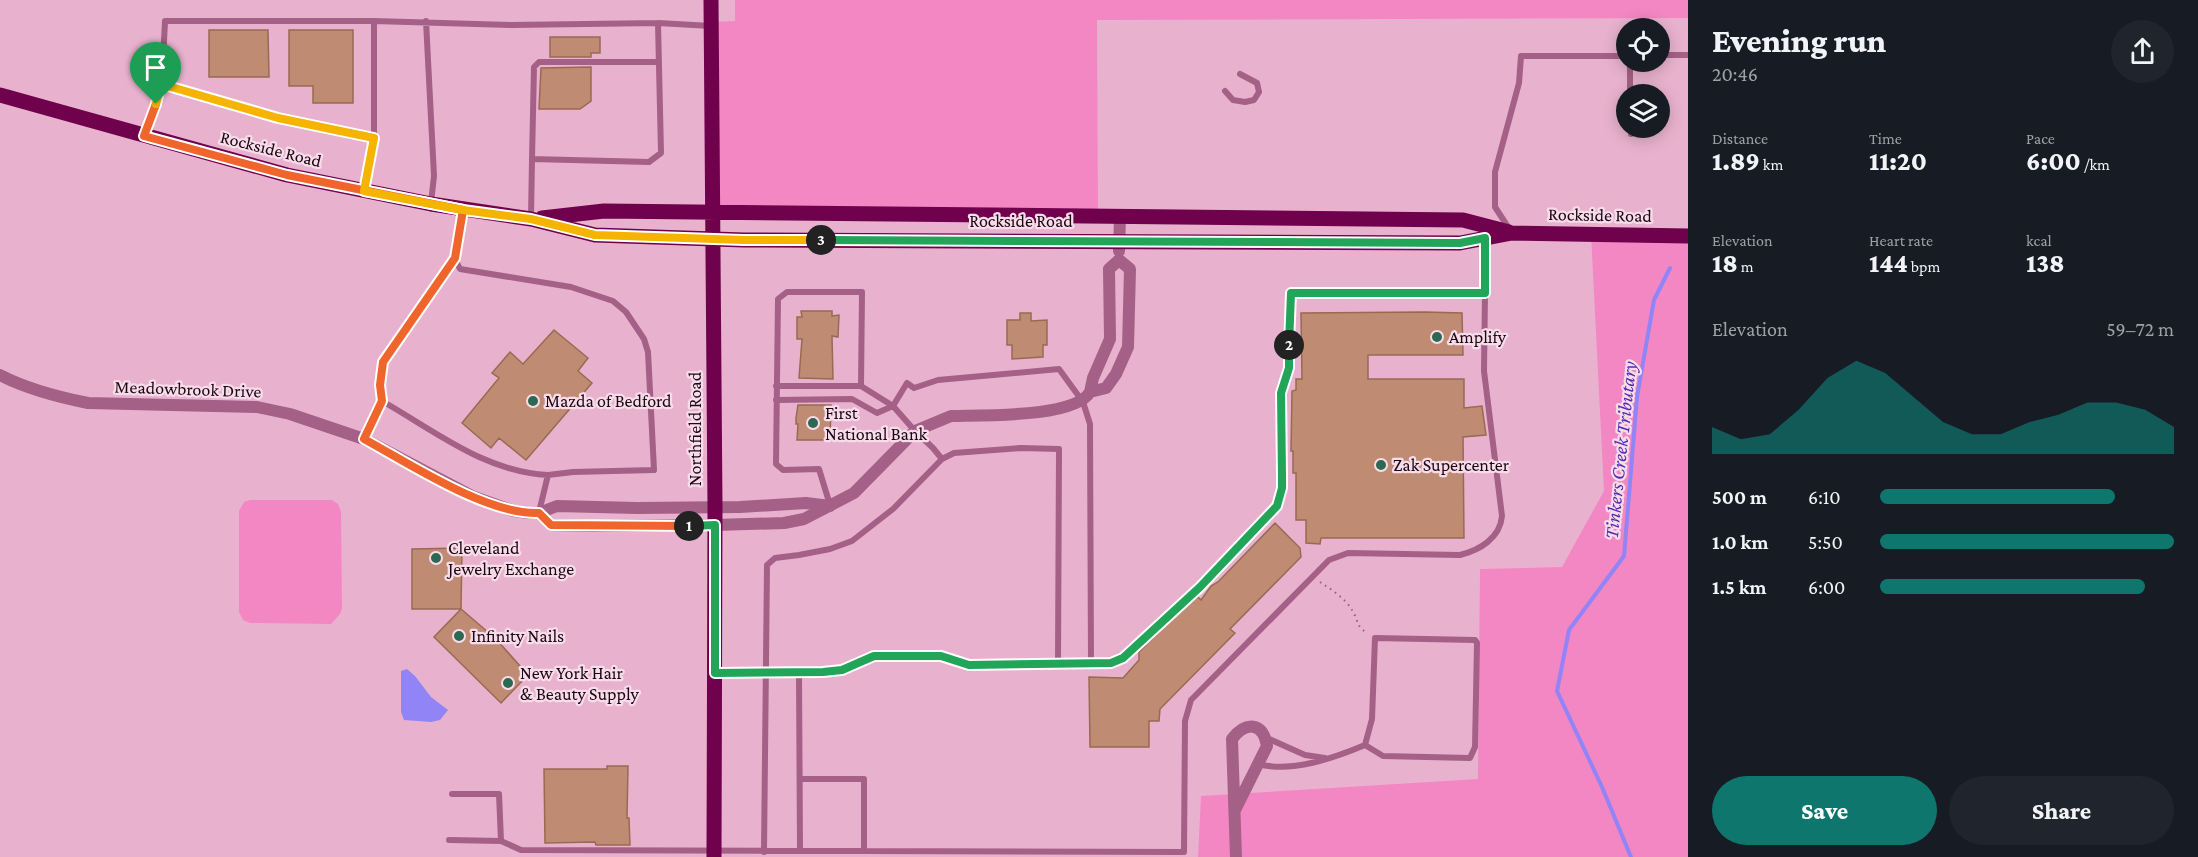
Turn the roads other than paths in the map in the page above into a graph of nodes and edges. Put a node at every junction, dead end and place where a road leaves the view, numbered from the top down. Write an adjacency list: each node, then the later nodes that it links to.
1 (711, 0): 5 (main road, Northfield Road)
2 (374, 21): 3 (lane); 11 (lane); 15 (lane)
3 (426, 21): 4 (lane); 18 (lane)
4 (658, 23): 5 (lane); 9 (lane)
5 (711, 26): 20 (main road, Northfield Road)
6 (1670, 55): 7 (lane)
7 (1688, 55)
8 (1616, 56): 23 (lane)
9 (659, 62): 16 (lane); 16 (lane)
10 (1240, 74): 12 (lane)
11 (161, 84): 14 (lane); 15 (lane)
12 (1225, 90)
13 (2, 94): 14 (main road, Rockside Road)
14 (144, 136): 17 (main road, Rockside Road)
15 (374, 138): 17 (lane)
16 (532, 159): 22 (lane)
17 (364, 191): 18 (main road, Rockside Road)
18 (431, 204): 19 (main road, Rockside Road)
19 (463, 210): 22 (main road, Rockside Road); 28 (lane)
20 (714, 213): 21 (main road, Rockside Road); 22 (main road, Rockside Road); 26 (main road, Northfield Road)
21 (1120, 216): 23 (main road, Rockside Road); 27 (street, Meadowbrook Drive)
22 (531, 219): 26 (main road, Rockside Road)
23 (1512, 232): 24 (main road, Rockside Road); 25 (main road, Rockside Road)
24 (1688, 236)
25 (1485, 238): 27 (main road, Rockside Road); 30 (lane)
26 (714, 239): 27 (main road, Rockside Road); 43 (main road, Northfield Road)
27 (1120, 241): 29 (street, Meadowbrook Drive)
28 (455, 258): 36 (lane); 41 (lane)
29 (1119, 260): 34 (street, Meadowbrook Drive); 34 (street, Meadowbrook Drive)
30 (1485, 293): 47 (lane); 62 (lane)
31 (0, 375): 39 (street, Meadowbrook Drive)
32 (776, 386): 33 (lane); 33 (lane); 35 (lane)
33 (861, 386): 37 (lane)
34 (1087, 397): 37 (lane); 38 (street, Meadowbrook Drive); 47 (lane)
35 (776, 400): 37 (lane); 42 (lane)
36 (382, 401): 39 (lane); 41 (lane)
37 (893, 406): 38 (lane)
38 (915, 431): 40 (lane); 42 (street, Meadowbrook Drive)
39 (364, 439): 44 (street, Meadowbrook Drive)
40 (942, 459): 46 (lane); 49 (lane)
41 (548, 475): 44 (lane)
42 (830, 506): 43 (street, Meadowbrook Drive); 45 (street, Meadowbrook Drive)
43 (715, 507): 44 (street, Meadowbrook Drive); 45 (main road, Northfield Road)
44 (539, 513): 45 (street, Meadowbrook Drive)
45 (715, 525): 48 (main road, Northfield Road)
46 (1058, 664): 47 (lane); 50 (lane)
47 (1091, 664)
48 (715, 673): 49 (lane); 63 (main road, Northfield Road)
49 (765, 673): 50 (lane); 60 (lane)
50 (800, 673): 55 (lane)
51 (1266, 738): 53 (lane); 54 (street); 57 (street)
52 (1365, 745): 52 (lane); 53 (lane)
53 (1332, 759): 54 (lane)
54 (1258, 764): 57 (street)
55 (800, 779): 61 (lane); 62 (lane)
56 (452, 794): 59 (lane)
57 (1235, 810): 64 (street)
58 (449, 840): 59 (lane)
59 (501, 841): 63 (lane)
60 (764, 852): 61 (lane); 63 (lane)
61 (800, 852): 62 (lane)
62 (864, 852)
63 (714, 854)
64 (1236, 857)

